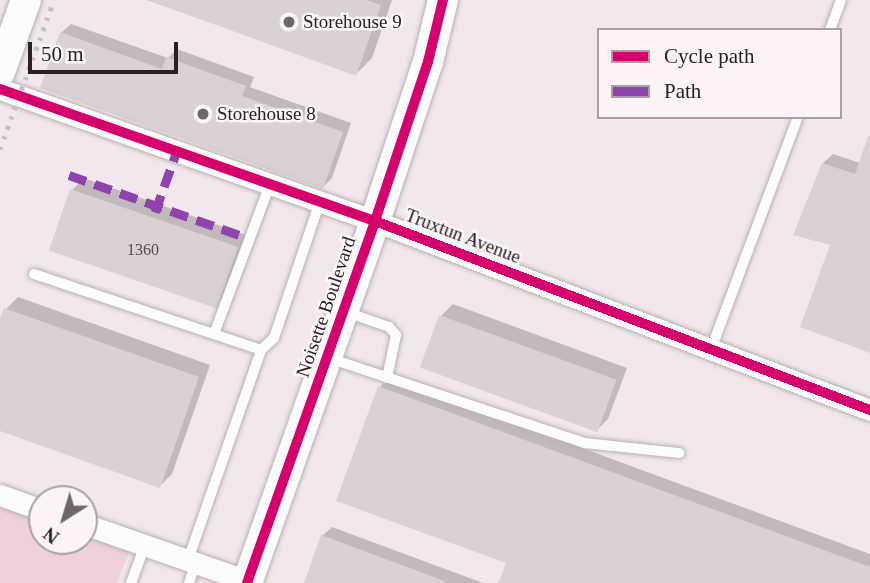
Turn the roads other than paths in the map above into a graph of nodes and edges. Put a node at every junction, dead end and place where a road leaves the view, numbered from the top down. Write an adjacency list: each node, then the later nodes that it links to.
1 (26, 0): 5 (street)
2 (443, 0): 10 (street, Noisette Boulevard)
3 (841, 0): 4 (lane)
4 (831, 28)
5 (0, 72)
6 (0, 89): 8 (street, Truxtun Avenue)
7 (797, 119): 15 (lane)
8 (270, 184): 9 (street, Truxtun Avenue); 13 (lane)
9 (320, 201): 10 (street, Truxtun Avenue); 14 (lane)
10 (375, 221): 12 (street, Noisette Boulevard); 15 (street, Truxtun Avenue)
11 (34, 274): 13 (lane)
12 (343, 312): 16 (street, Noisette Boulevard); 17 (lane)
13 (214, 334): 14 (lane)
14 (261, 350): 24 (lane)
15 (710, 352): 18 (street, Truxtun Avenue)
16 (327, 358): 17 (lane); 25 (street, Noisette Boulevard)
17 (387, 378): 19 (lane)
18 (870, 410)
19 (679, 453)
20 (0, 495): 21 (street)
21 (28, 505)
22 (98, 529): 23 (street)
23 (145, 545): 24 (street); 26 (lane)
24 (192, 561): 25 (street); 27 (lane)
25 (248, 582)
26 (131, 583)
27 (189, 583)

